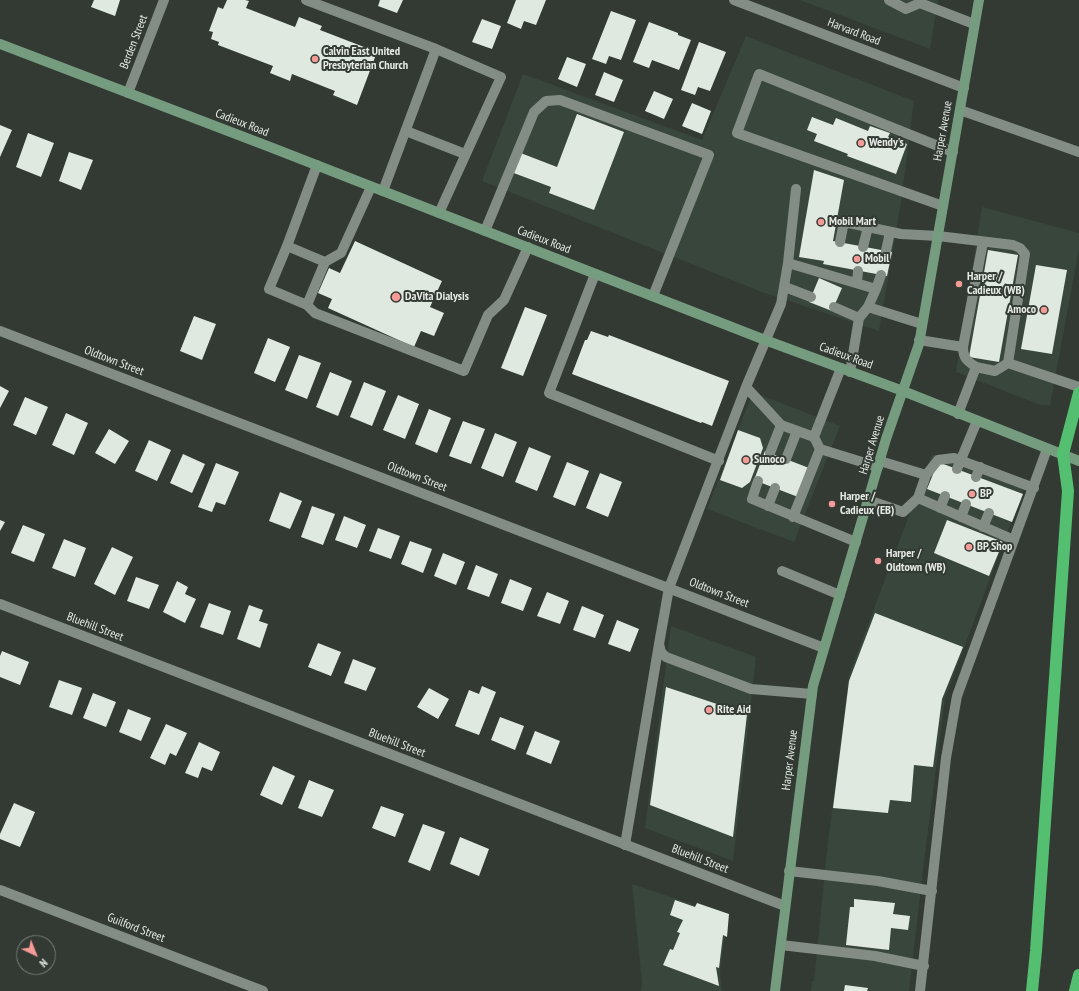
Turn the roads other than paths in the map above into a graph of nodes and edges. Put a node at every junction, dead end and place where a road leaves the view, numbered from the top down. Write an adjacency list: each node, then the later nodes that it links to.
1 (164, 0): 10 (street, Berden Street)
2 (306, 0): 8 (street)
3 (734, 0): 9 (street, Harvard Road)
4 (889, 0): 6 (street)
5 (979, 0): 6 (street, Harper Avenue)
6 (974, 24): 9 (street, Harper Avenue)
7 (0, 44): 10 (street, Cadieux Road)
8 (436, 49): 12 (street); 15 (street)
9 (964, 88): 11 (street, Harper Avenue)
10 (128, 93): 16 (street, Cadieux Road)
11 (960, 110): 13 (street, Harper Avenue); 14 (street)
12 (406, 131): 15 (street); 19 (street)
13 (953, 152): 20 (street, Harper Avenue); 20 (street)
14 (1079, 152)
15 (466, 154): 21 (street)
16 (318, 165): 17 (street, Cadieux Road); 28 (street)
17 (372, 187): 19 (street, Cadieux Road); 32 (street)
18 (796, 189): 33 (street)
19 (383, 191): 21 (street, Cadieux Road)
20 (943, 206): 25 (street, Harper Avenue)
21 (438, 213): 23 (street, Cadieux Road)
22 (868, 227): 24 (street); 26 (street); 30 (street)
23 (485, 231): 29 (street, Cadieux Road); 42 (street)
24 (890, 232): 25 (street); 31 (street)
25 (938, 236): 27 (street); 48 (street, Harper Avenue)
26 (840, 242)
27 (983, 242): 52 (street); 53 (street)
28 (288, 246): 32 (street); 44 (street)
29 (528, 247): 36 (street, Cadieux Road); 44 (street)
30 (863, 247)
31 (886, 251)
32 (325, 262): 44 (street)
33 (788, 263): 38 (street); 40 (street)
34 (835, 266): 38 (street)
35 (858, 271): 39 (street)
36 (595, 274): 42 (street, Cadieux Road); 70 (street)
37 (881, 275): 41 (street)
38 (832, 277): 39 (street)
39 (857, 283): 41 (street)
40 (785, 287): 43 (street); 50 (street)
41 (876, 289): 45 (street)
42 (654, 296): 50 (street, Cadieux Road)
43 (811, 297)
44 (308, 305)
45 (868, 306): 47 (street); 48 (street)
46 (834, 307): 47 (street)
47 (859, 318): 55 (street)
48 (922, 324): 51 (street, Harper Avenue)
49 (0, 331): 91 (street, Oldtown Street)
50 (765, 340): 55 (street, Cadieux Road); 56 (street)
51 (919, 340): 52 (street); 58 (street, Harper Avenue)
52 (963, 347): 54 (street)
53 (1008, 363): 54 (street); 57 (street)
54 (976, 367): 60 (street)
55 (845, 370): 58 (street, Cadieux Road); 64 (street)
56 (746, 387): 62 (street); 70 (street)
57 (1079, 387)
58 (903, 391): 60 (street, Cadieux Road); 72 (street, Harper Avenue)
59 (1079, 393): 68 (highway)
60 (958, 414): 61 (street, Cadieux Road)
61 (977, 421): 66 (street, Cadieux Road); 73 (street)
62 (781, 424): 63 (street); 67 (street)
63 (797, 431): 64 (street); 69 (street)
64 (814, 438): 65 (street)
65 (820, 449): 72 (street); 85 (street)
66 (1047, 449): 68 (street, Cadieux Road); 77 (street)
67 (770, 453)
68 (1063, 454): 71 (street, Cadieux Road); 108 (highway)
69 (786, 459)
70 (719, 461): 91 (street)
71 (1079, 461)
72 (879, 464): 74 (street); 80 (street, Harper Avenue)
73 (958, 465): 74 (street); 77 (street)
74 (926, 475): 79 (street)
75 (758, 482): 82 (street)
76 (775, 488): 82 (street)
77 (1034, 488): 88 (street)
78 (945, 496): 83 (street)
79 (918, 498): 80 (street); 83 (street)
80 (868, 500): 89 (street, Harper Avenue)
81 (966, 504): 86 (street)
82 (768, 506): 85 (street)
83 (940, 508): 86 (street)
84 (989, 513): 87 (street)
85 (794, 516): 89 (street)
86 (961, 517): 87 (street)
87 (983, 527): 88 (street)
88 (1014, 540): 100 (street)
89 (856, 542): 92 (street, Harper Avenue)
90 (782, 571): 92 (street)
91 (669, 588): 94 (street); 95 (street, Oldtown Street)
92 (840, 596): 95 (street, Harper Avenue)
93 (0, 604): 97 (street, Bluehill Street)
94 (659, 644): 96 (street); 97 (street)
95 (824, 648): 96 (street, Harper Avenue)
96 (812, 694): 98 (street, Harper Avenue)
97 (625, 845): 101 (street, Bluehill Street)
98 (790, 871): 100 (street); 101 (street, Harper Avenue)
99 (0, 890): 105 (street, Guilford Street)
100 (932, 891): 103 (street)
101 (785, 906): 102 (street, Harper Avenue)
102 (780, 945): 103 (street); 106 (street, Harper Avenue)
103 (924, 966): 107 (street)
104 (1079, 976): 109 (highway)
105 (263, 991)
106 (775, 991)
107 (920, 991)
108 (1032, 991)
109 (1075, 991)

